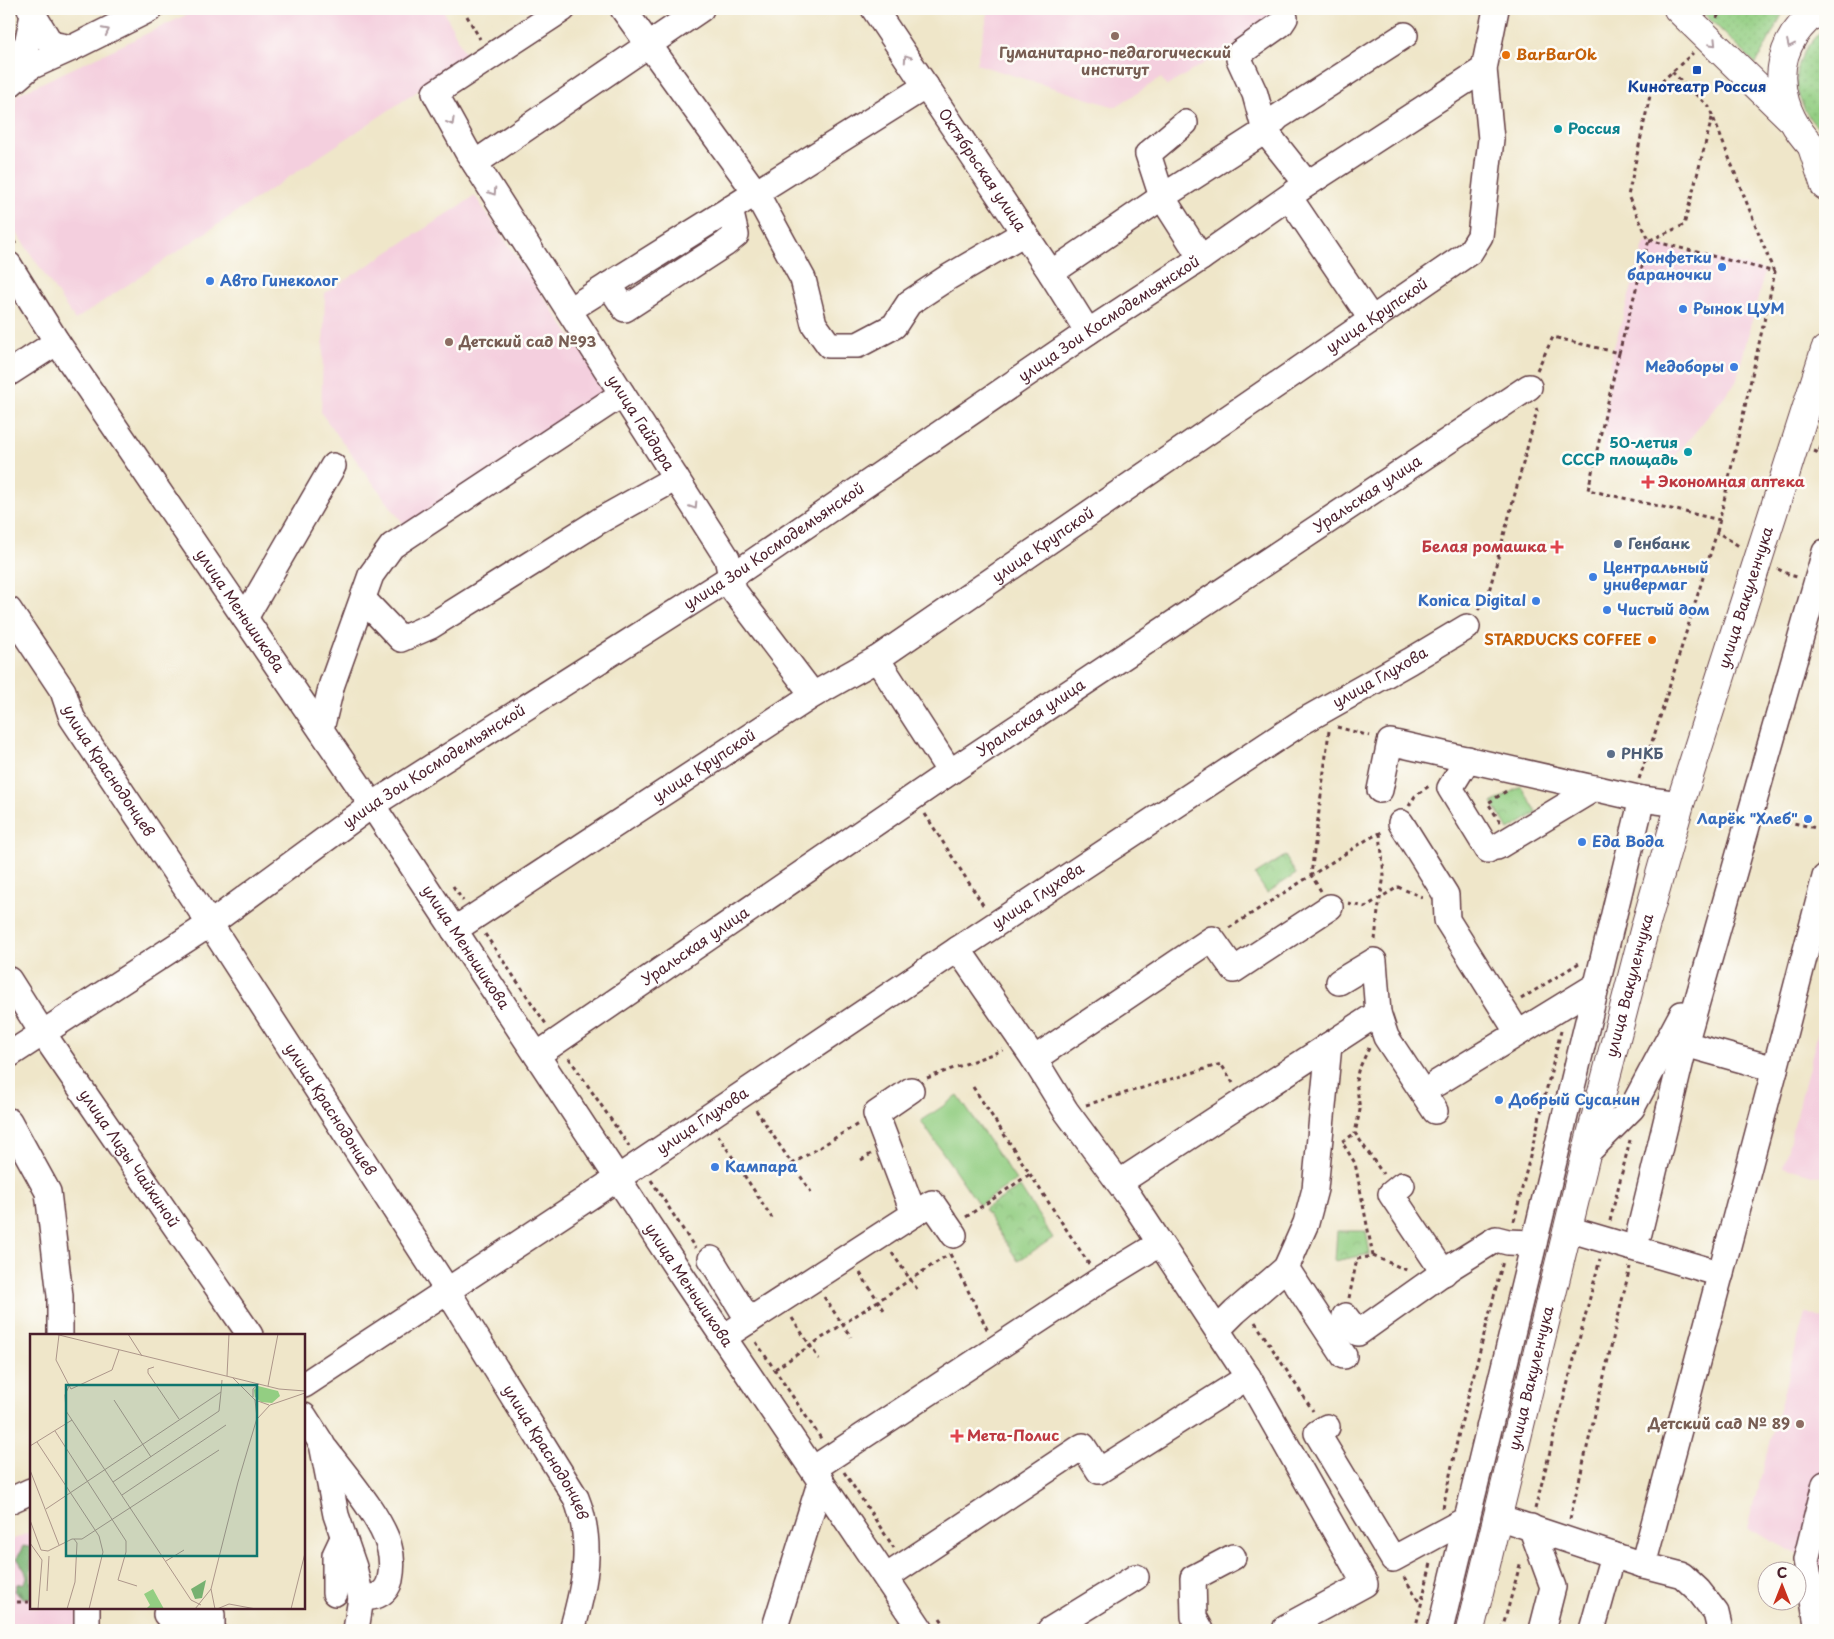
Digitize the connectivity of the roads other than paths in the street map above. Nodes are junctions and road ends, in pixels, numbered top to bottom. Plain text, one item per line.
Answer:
1 (150, 9) edge
2 (563, 9) edge
3 (622, 9) edge
4 (701, 9) edge
5 (874, 9) edge
6 (1678, 9) edge
7 (1822, 9) edge
8 (1491, 10) edge
9 (32, 12) edge
10 (1285, 18) dead end
11 (1405, 35) dead end
12 (648, 45) junction
13 (72, 48) junction
14 (9, 63) edge
15 (1484, 69) junction
16 (9, 85) edge
17 (926, 86) junction
18 (1792, 120) junction
19 (1185, 124) dead end
20 (1265, 130) junction
21 (1819, 152) edge
22 (471, 157) junction
23 (1825, 186) edge
24 (1298, 191) junction
25 (756, 193) junction
26 (1162, 197) junction
27 (1024, 232) junction
28 (1201, 258) junction
29 (9, 265) edge
30 (1051, 273) junction
31 (569, 310) junction
32 (1372, 320) junction
33 (1088, 332) junction
34 (57, 342) junction
35 (1825, 350) edge
36 (9, 373) edge
37 (1529, 387) road end
38 (622, 394) junction
39 (333, 466) dead end
40 (676, 478) junction
41 (1825, 552) edge
42 (731, 577) junction
43 (363, 599) junction
44 (9, 610) edge
45 (246, 618) junction
46 (1467, 627) road end
47 (877, 659) junction
48 (812, 695) junction
49 (321, 729) junction
50 (1468, 759) junction
51 (950, 772) junction
52 (1595, 788) junction
53 (1380, 790) dead end
54 (1642, 799) junction
55 (1680, 804) junction
56 (372, 805) junction
57 (1390, 828) road end
58 (1825, 877) edge
59 (1330, 907) road end
60 (210, 924) junction
61 (454, 930) junction
62 (958, 949) junction
63 (1708, 964) junction
64 (9, 980) edge
65 (1339, 982) dead end
66 (1597, 985) junction
67 (1380, 1018) junction
68 (42, 1032) junction
69 (1518, 1033) junction
70 (1685, 1044) junction
71 (1329, 1045) junction
72 (1028, 1051) junction
73 (9, 1055) edge
74 (537, 1055) junction
75 (1775, 1069) junction
76 (1437, 1083) dead end
77 (911, 1090) road end
78 (1435, 1111) dead end
79 (9, 1121) edge
80 (1586, 1154) junction
81 (618, 1178) junction
82 (1120, 1182) junction
83 (1398, 1188) road end
84 (914, 1214) junction
85 (1568, 1229) junction
86 (951, 1239) road end
87 (1637, 1240) junction
88 (1534, 1243) junction
89 (1159, 1244) junction
90 (704, 1255) road end
91 (1286, 1268) junction
92 (1444, 1273) junction
93 (1721, 1274) junction
94 (447, 1290) junction
95 (1345, 1316) road end
96 (739, 1328) junction
97 (1218, 1329) junction
98 (60, 1334) edge
99 (249, 1334) edge
100 (1344, 1356) dead end
101 (1248, 1377) junction
102 (305, 1384) edge
103 (305, 1418) edge
104 (1325, 1428) road end
105 (322, 1444) junction
106 (822, 1468) junction
107 (1825, 1484) edge
108 (30, 1491) edge
109 (9, 1501) edge
110 (1498, 1517) junction
111 (1467, 1519) junction
112 (1531, 1527) junction
113 (343, 1538) junction
114 (1613, 1555) junction
115 (1233, 1557) dead end
116 (1642, 1565) junction
117 (895, 1571) junction
118 (1136, 1577) dead end
119 (335, 1593) dead end
120 (361, 1598) junction
121 (87, 1609) edge
122 (165, 1617) edge
123 (929, 1622) edge
124 (1286, 1627) dead end
125 (87, 1630) edge
126 (212, 1630) edge
127 (356, 1630) edge
128 (572, 1630) edge
129 (774, 1630) edge
130 (1050, 1630) edge
131 (1201, 1630) edge
132 (1440, 1630) edge
133 (1470, 1630) edge
134 (1542, 1630) edge
135 (1592, 1630) edge
136 (1720, 1630) edge
137 (1818, 1630) edge

13 -> 1 street
2 -> 22 street, улица Гайдара
3 - 12 street
4 - 12 street
17 -> 5 street, Октябрьская улица
6 -> 18 main road
7 -> 18 main road
8 - 15 street
9 - 13 street
9 - 14 street
10 - 20 street
11 - 20 street
12 - 22 street
12 - 25 street
13 - 16 street
15 - 24 street, улица Зои Космодемьянской
15 - 32 street, улица Крупской
17 - 25 street
17 - 27 street, Октябрьская улица
18 - 21 main road
19 - 26 street
20 - 24 street
20 - 26 street
21 - 23 main road
22 -> 31 street, улица Гайдара
24 - 28 street, улица Зои Космодемьянской
24 - 32 street
25 - 27 street
25 - 31 street
26 - 28 street
26 - 30 street
27 - 30 street, Октябрьская улица
28 - 33 street, улица Зои Космодемьянской
29 - 34 street, улица Меньшикова
30 - 33 street, Октябрьская улица
31 - 38 street, улица Гайдара
32 - 47 street, улица Крупской
33 - 42 street, улица Зои Космодемьянской
34 - 36 street
34 - 45 street, улица Меньшикова
35 - 55 main road, улица Вакуленчука
37 - 51 street, Уральская улица
38 - 40 street, улица Гайдара
38 - 43 street
39 - 45 street
40 -> 42 street, улица Гайдара
40 - 43 street
41 - 63 street
42 - 48 street, улица Гайдара
42 - 56 street, улица Зои Космодемьянской
43 - 49 street
44 - 60 street, улица Краснодонцев
45 - 49 street, улица Меньшикова
46 - 62 street, улица Глухова
47 - 48 street, улица Крупской
47 - 51 street
48 - 61 street, улица Крупской
49 - 56 street, улица Меньшикова
50 - 52 street
50 - 52 street
50 - 53 street
51 - 74 street, Уральская улица
52 - 54 street
54 - 55 street
54 - 66 street
55 - 80 main road, улица Вакуленчука
56 - 60 street, улица Зои Космодемьянской
56 - 61 street, улица Меньшикова
57 - 69 street
58 - 75 street
59 - 72 street
60 - 68 street, улица Зои Космодемьянской
60 - 94 street, улица Краснодонцев
61 - 74 street, улица Меньшикова
62 - 72 street
62 - 81 street, улица Глухова
63 - 70 street
63 - 80 street
64 - 68 street, улица Лизы Чайкиной
65 - 67 street
66 - 69 street
66 - 88 street
67 - 71 street
67 - 78 street
68 - 73 street, улица Зои Космодемьянской
68 - 99 street, улица Лизы Чайкиной
69 - 76 street
70 - 75 street
70 - 87 street
71 - 82 street
71 - 91 street
72 - 82 street
74 - 81 street, улица Меньшикова
75 - 93 street
77 - 84 street
79 - 98 street
80 - 85 main road, улица Вакуленчука
81 - 94 street, улица Глухова
81 - 96 street, улица Меньшикова
82 - 89 street
83 - 92 street
84 - 86 street
84 - 96 street
85 - 87 street
85 - 110 main road, улица Вакуленчука
87 - 93 street
88 - 92 street
88 - 111 street
89 - 97 street
89 - 106 street
90 - 96 street
91 - 97 street
91 - 100 street
92 - 95 street
93 - 116 street
94 - 102 street, улица Глухова
94 - 128 street, улица Краснодонцев
96 - 106 street, улица Меньшикова
97 - 101 street
101 - 117 street
101 - 124 street
103 - 105 street
104 - 111 street
105 - 113 street
105 - 120 street
106 - 117 street, улица Меньшикова
106 - 129 street
107 - 137 street
108 - 109 street
110 - 112 street
110 - 133 main road, улица Вакуленчука
111 - 132 street
112 - 114 street
112 - 134 street
113 - 119 street
113 - 120 street
114 - 116 street
114 - 135 street
115 - 131 street
116 - 136 street
117 - 123 street, улица Меньшикова
118 - 130 street
120 - 127 street
121 - 125 street
122 - 126 street

